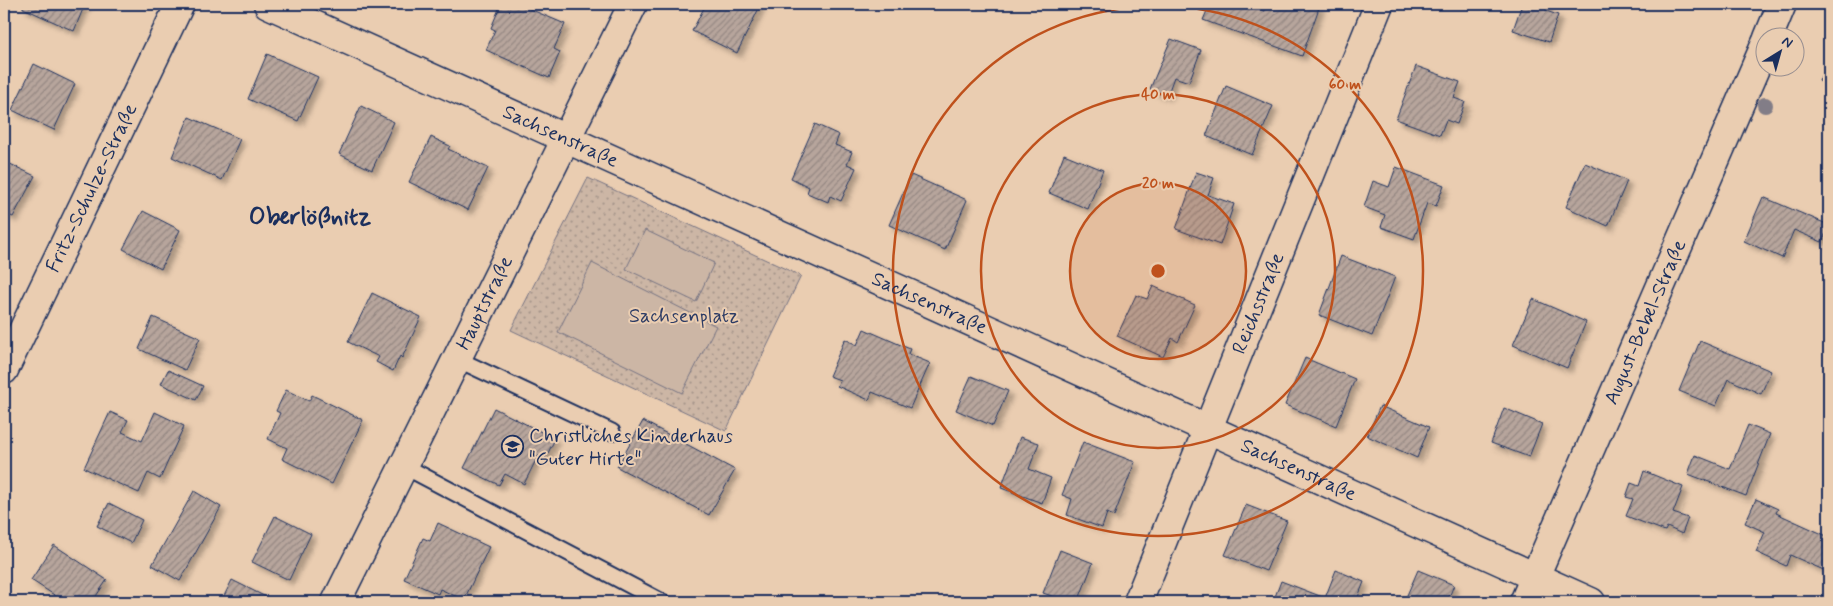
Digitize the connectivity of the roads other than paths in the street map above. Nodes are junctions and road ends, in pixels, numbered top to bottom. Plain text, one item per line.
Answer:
1 (180, 4) edge
2 (268, 4) edge
3 (634, 4) edge
4 (1379, 4) edge
5 (1782, 4) edge
6 (1772, 28) edge
7 (1756, 66) edge
8 (566, 139) junction
9 (457, 359) junction
10 (4, 370) edge
11 (1208, 428) junction
12 (612, 432) dead end
13 (404, 466) junction
14 (1535, 576) junction
15 (336, 602) edge
16 (662, 602) edge
17 (1138, 602) edge
18 (1524, 602) edge
19 (1591, 602) edge

1 - 10 street, Fritz-Schulze-Straße
2 - 8 street, Sachsenstraße
3 - 8 street, Hauptstraße
4 - 11 street, Reichsstraße
5 - 6 street
7 - 14 street, August-Bebel-Straße
8 - 9 street, Hauptstraße
8 - 11 street, Sachsenstraße
9 - 12 lane
9 - 13 street, Hauptstraße
11 - 14 street, Sachsenstraße
11 - 17 street, Reichsstraße
13 - 15 street, Hauptstraße
13 - 16 lane
14 - 18 street, August-Bebel-Straße
14 - 19 street, Sachsenstraße

